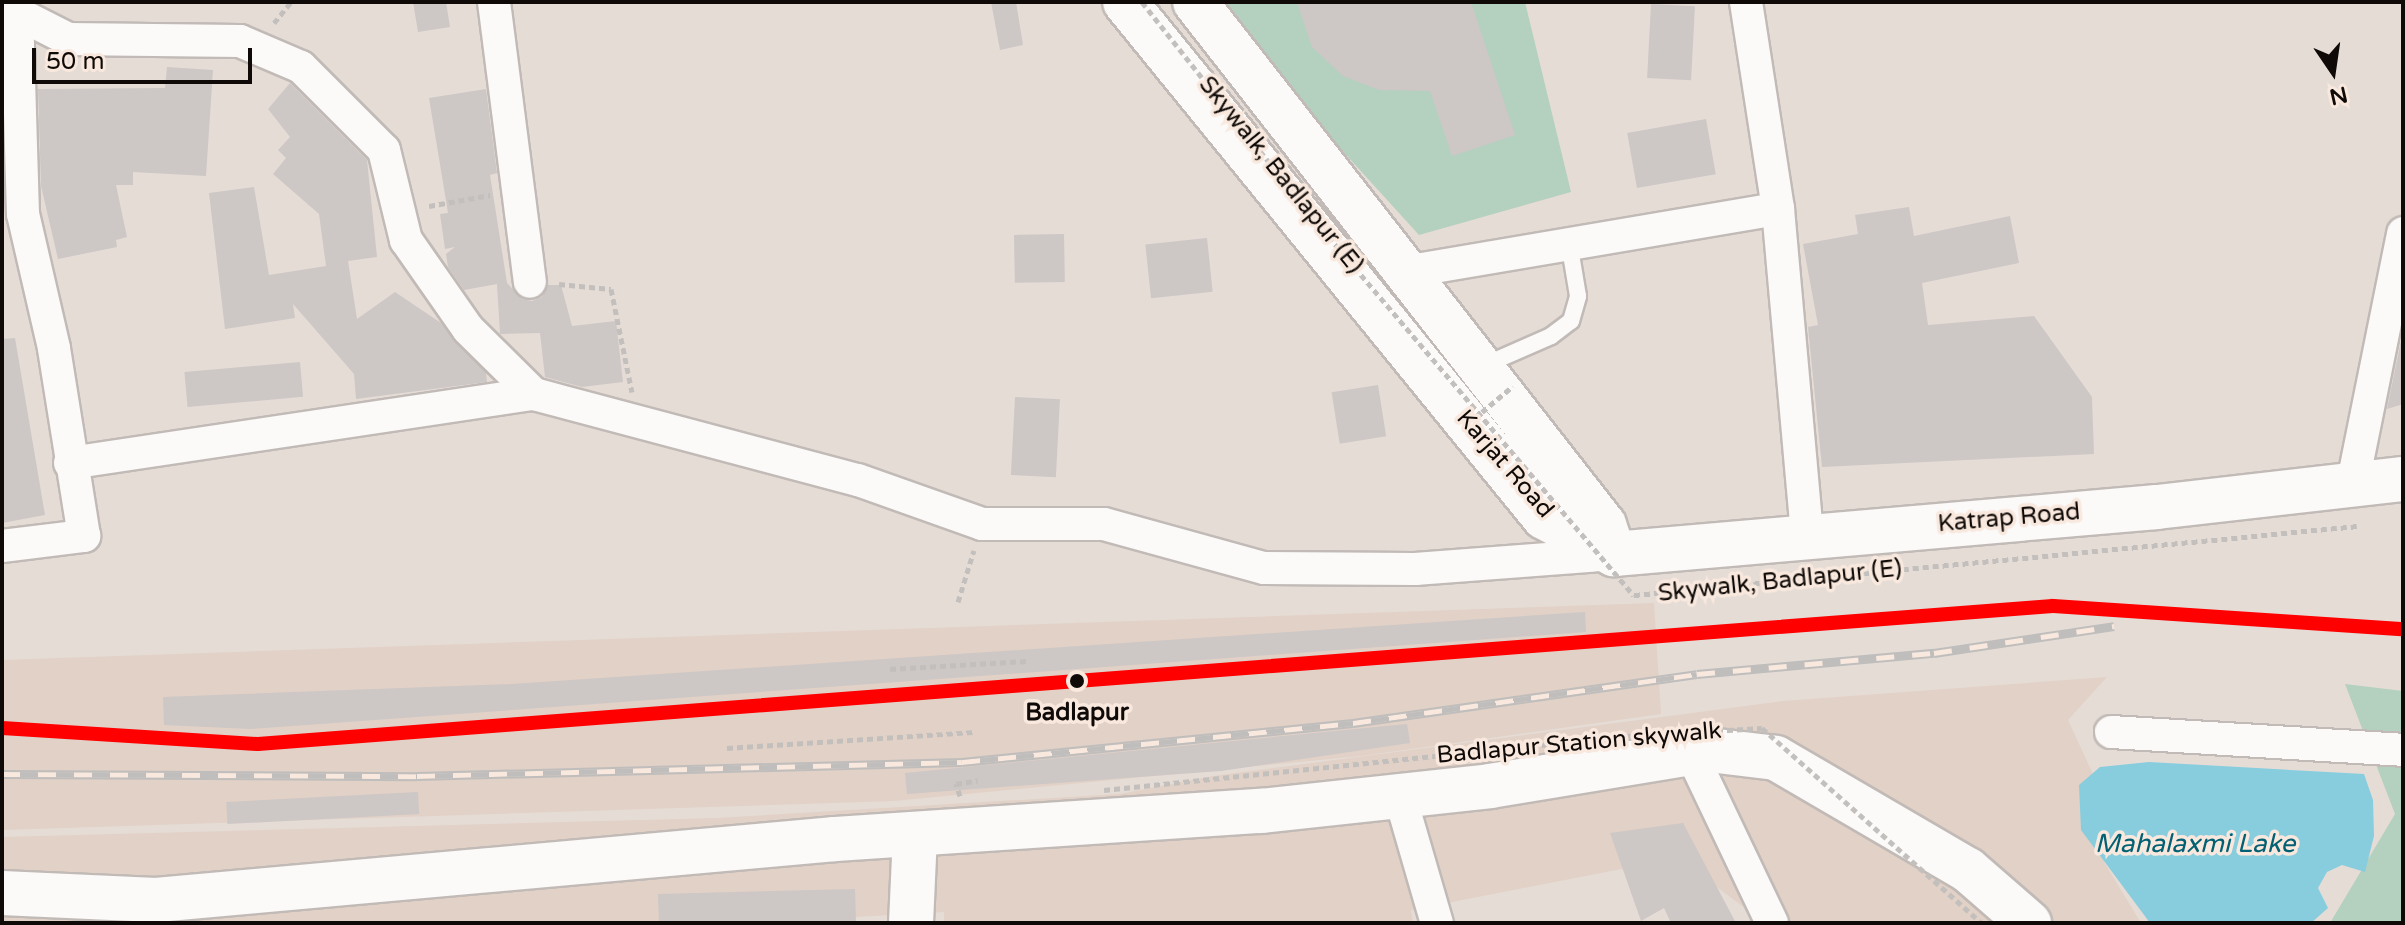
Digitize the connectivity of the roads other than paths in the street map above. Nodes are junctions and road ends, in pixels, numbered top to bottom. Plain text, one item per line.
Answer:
1 (494, 2) edge
2 (1125, 2) edge
3 (1195, 2) edge
4 (1746, 2) edge
5 (14, 7) edge
6 (1778, 209) junction
7 (2403, 233) edge
8 (1569, 242) junction
9 (1404, 272) junction
10 (530, 282) road end
11 (1496, 377) junction
12 (534, 394) junction
13 (70, 463) junction
14 (2403, 479) edge
15 (2355, 506) junction
16 (1807, 535) junction
17 (2, 546) edge
18 (1614, 554) junction
19 (2111, 732) dead end
20 (2403, 750) edge
21 (1691, 753) junction
22 (1400, 796) junction
23 (915, 836) junction
24 (2, 893) edge
25 (203, 909) edge
26 (911, 923) edge
27 (1437, 923) edge
28 (1772, 923) edge
29 (2029, 923) edge

1 - 10 street
2 - 18 main road, Karjat Road
3 - 9 main road, Karjat Road
4 - 6 street
5 - 12 street
5 - 13 street
6 - 8 street
6 - 16 street
7 - 15 street
8 - 9 street
8 - 11 lane
9 - 11 main road, Karjat Road
11 - 18 main road, Karjat Road
12 - 13 street
12 - 18 street
13 - 17 street
14 - 15 main road, Katrap Road
15 - 16 main road, Katrap Road
16 - 18 main road, Katrap Road
19 - 20 street
21 - 22 main road
21 - 28 street
21 - 29 main road
22 - 23 main road
22 - 27 street
23 - 25 main road
23 - 26 main road
24 - 25 main road

